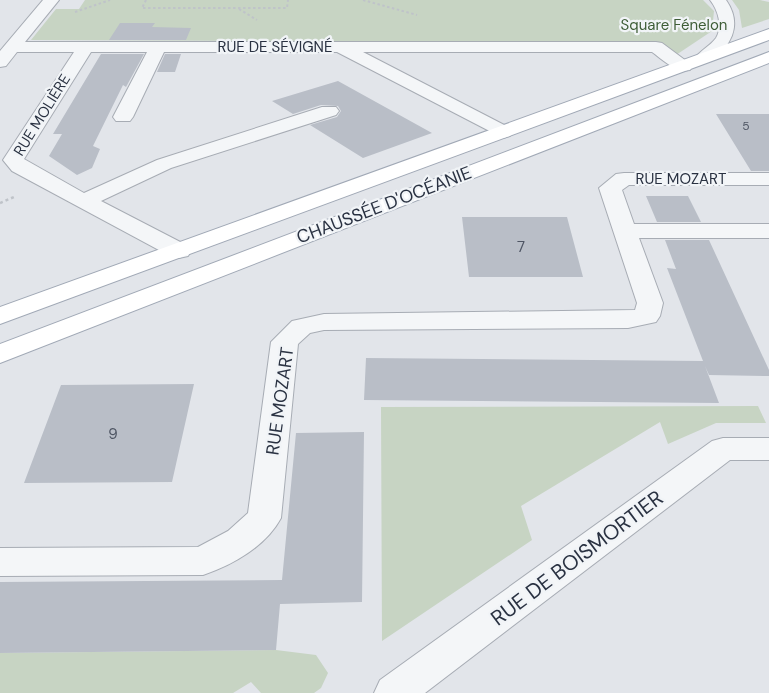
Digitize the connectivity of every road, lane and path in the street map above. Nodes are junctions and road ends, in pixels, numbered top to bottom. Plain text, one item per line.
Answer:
1 (51, 0) edge
2 (110, 0) edge
3 (146, 0) edge
4 (288, 0) edge
5 (363, 0) edge
6 (718, 0) edge
7 (238, 8) junction
8 (72, 12) dead end
9 (416, 15) dead end
10 (258, 21) dead end
11 (769, 34) edge
12 (14, 47) junction
13 (86, 47) junction
14 (158, 47) junction
15 (340, 47) junction
16 (769, 57) edge
17 (0, 62) edge
18 (694, 62) junction
19 (329, 111) dead end
20 (123, 117) dead end
21 (503, 132) junction
22 (769, 179) edge
23 (84, 201) junction
24 (625, 231) junction
25 (769, 231) edge
26 (179, 251) junction
27 (0, 316) edge
28 (0, 354) edge
29 (769, 450) edge
30 (0, 562) edge
31 (394, 693) edge

1 - 12 street
2 - 8 path
3 - 7 path
4 - 7 path
5 - 9 path
6 - 18 street
7 - 10 path
11 - 18 main road, CHAUSSÉE D'OCÉANIE
12 - 13 street, RUE MOLIÈRE
12 - 17 street
13 - 14 street, RUE DE SÉVIGNÉ
13 - 23 street, RUE MOLIÈRE
14 - 15 street, RUE DE SÉVIGNÉ
14 - 20 street
15 - 18 street
15 - 21 street, RUE DE SÉVIGNÉ
16 - 28 main road, CHAUSSÉE D'OCÉANIE
18 - 21 main road, CHAUSSÉE D'OCÉANIE
19 - 23 street
21 - 26 main road, CHAUSSÉE D'OCÉANIE
22 - 24 street, RUE MOZART
23 - 26 street, RUE MOLIÈRE
24 - 25 street
24 - 30 street, RUE MOZART
26 - 27 main road, CHAUSSÉE D'OCÉANIE
29 - 31 street, RUE DE BOISMORTIER

